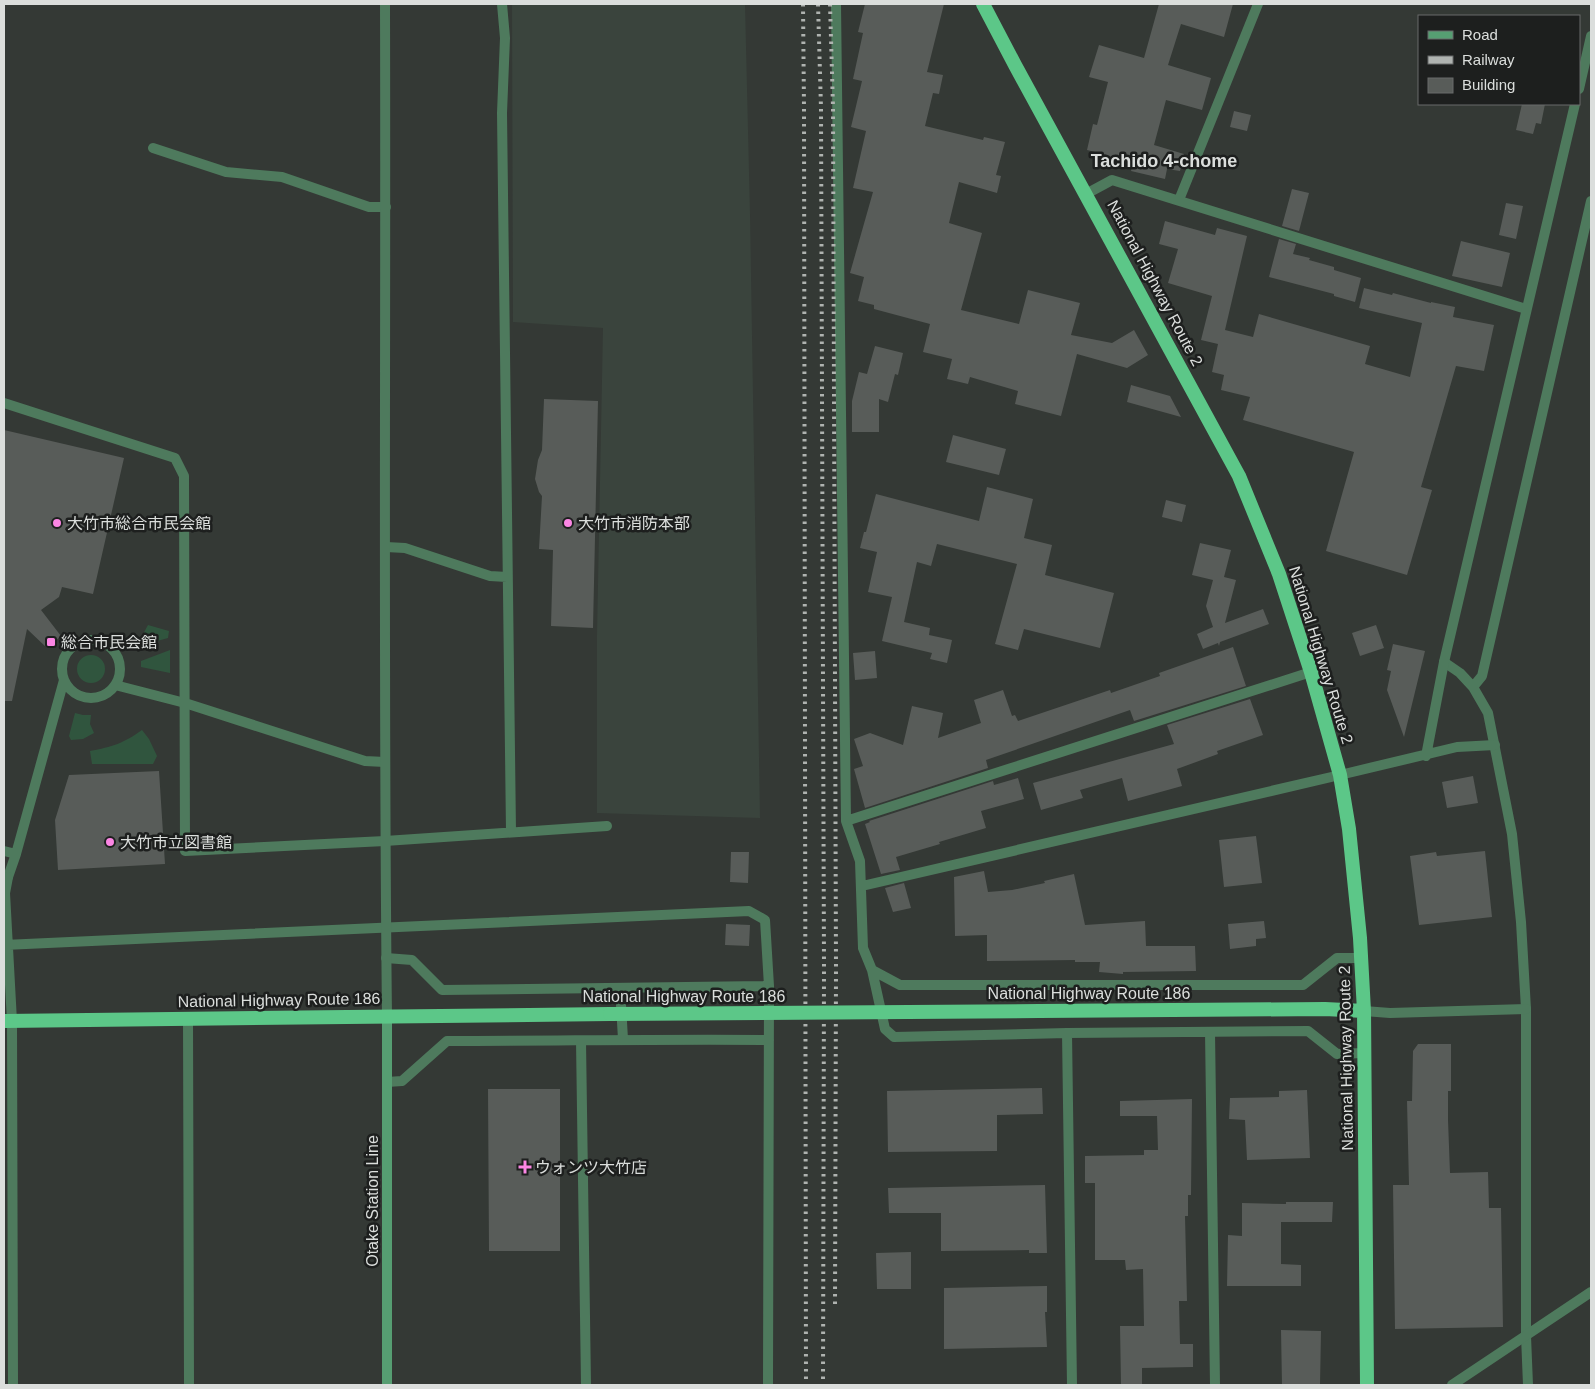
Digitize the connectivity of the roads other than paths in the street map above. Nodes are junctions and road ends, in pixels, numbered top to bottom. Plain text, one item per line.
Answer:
1 (385, 4) edge
2 (502, 4) edge
3 (836, 4) edge
4 (983, 4) edge
5 (1258, 4) edge
6 (1591, 36) edge
7 (1580, 84) edge
8 (1575, 105) edge
9 (153, 148) dead end
10 (1086, 194) junction
11 (1179, 200) junction
12 (1591, 201) edge
13 (386, 207) junction
14 (1526, 309) junction
15 (4, 403) edge
16 (386, 547) junction
17 (507, 576) junction
18 (1444, 662) junction
19 (1311, 672) junction
20 (64, 680) junction
21 (115, 685) junction
22 (1473, 687) junction
23 (185, 703) junction
24 (1494, 745) junction
25 (1426, 756) junction
26 (385, 762) junction
27 (1340, 775) junction
28 (846, 821) junction
29 (607, 826) dead end
30 (512, 832) junction
31 (385, 841) junction
32 (4, 851) edge
33 (16, 854) junction
34 (862, 886) junction
35 (386, 928) junction
36 (6, 945) edge
37 (386, 958) junction
38 (1362, 958) junction
39 (872, 970) junction
40 (769, 986) junction
41 (620, 988) junction
42 (1526, 1009) junction
43 (1364, 1011) junction
44 (387, 1016) junction
45 (188, 1018) junction
46 (8, 1022) edge
47 (1210, 1032) junction
48 (1066, 1033) junction
49 (623, 1039) junction
50 (768, 1040) junction
51 (581, 1041) junction
52 (1363, 1053) junction
53 (387, 1082) junction
54 (1591, 1292) edge
55 (1526, 1336) junction
56 (13, 1385) edge
57 (189, 1385) edge
58 (387, 1385) edge
59 (586, 1385) edge
60 (768, 1385) edge
61 (1072, 1385) edge
62 (1215, 1385) edge
63 (1368, 1385) edge
64 (1452, 1385) edge
65 (1528, 1385) edge

1 - 13 street
2 - 17 street
3 - 28 street
4 - 10 highway, National Highway Route 2
5 - 11 street
6 - 7 street
8 - 14 street
9 - 13 street
10 - 11 street
10 - 19 highway, National Highway Route 2
11 - 14 street
12 - 22 street
13 - 16 street
14 - 18 street
15 - 23 street
16 - 17 street
16 - 26 street
17 - 30 street
18 - 22 street
18 - 25 street
19 - 27 highway, National Highway Route 2
19 - 28 street
20 - 21 street
20 - 21 street
20 - 33 street
21 - 23 street
22 - 24 street
23 - 26 street
23 - 31 street
24 - 25 street
24 - 42 street
25 - 27 street
26 - 31 street
27 - 34 street
27 - 38 highway, National Highway Route 2
28 - 34 street
29 - 30 street
30 - 31 street
31 - 35 street
32 - 33 street
33 - 36 street
34 - 39 street
35 - 36 street
35 - 37 street
35 - 40 street
36 - 46 street
37 - 41 street
37 - 44 street
38 - 39 street
38 - 43 highway, National Highway Route 2
39 - 48 street
40 - 41 street
40 - 50 street
41 - 49 street
42 - 43 street
42 - 55 street
43 - 44 highway, National Highway Route 186, bridge
43 - 52 highway, National Highway Route 2
44 - 45 highway, National Highway Route 186
44 - 53 main road, Otake Station Line
45 - 46 highway, National Highway Route 186
45 - 57 street
46 - 56 street
47 - 48 street
47 - 52 street
47 - 62 street
48 - 61 street
49 - 50 street
49 - 51 street
50 - 60 street
51 - 53 street
51 - 59 street
52 - 63 highway, National Highway Route 2
53 - 58 main road, Otake Station Line
54 - 55 street
55 - 64 street
55 - 65 street

